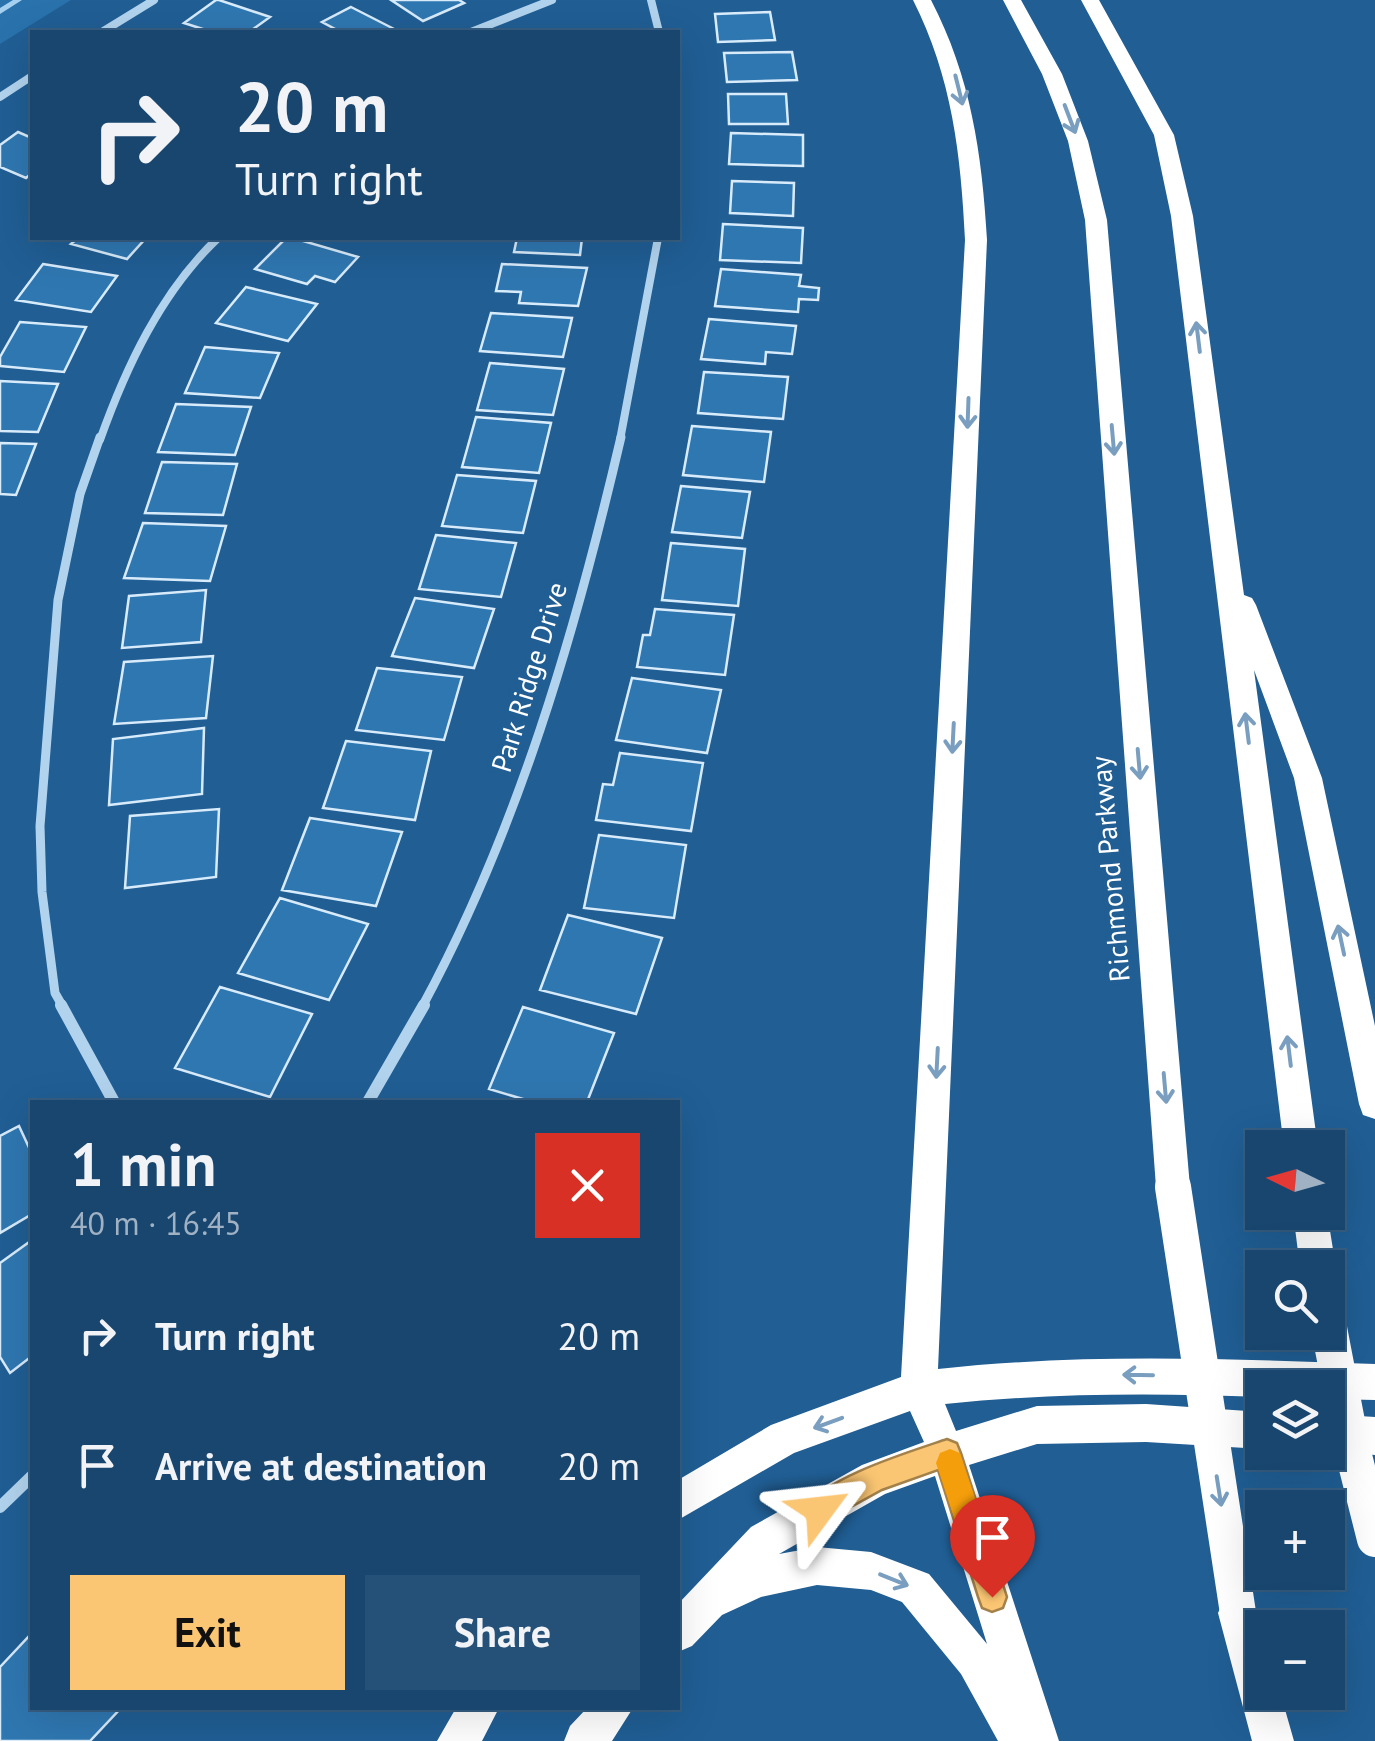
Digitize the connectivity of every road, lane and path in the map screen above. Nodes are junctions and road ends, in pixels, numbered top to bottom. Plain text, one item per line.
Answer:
1 (154, 0) edge
2 (552, 0) edge
3 (651, 0) edge
4 (922, 0) edge
5 (1012, 0) edge
6 (1090, 0) edge
7 (105, 30) edge
8 (476, 30) edge
9 (658, 30) edge
10 (30, 77) edge
11 (0, 97) edge
12 (216, 240) edge
13 (658, 240) edge
14 (1226, 560) junction
15 (113, 1100) edge
16 (369, 1100) edge
17 (1375, 1104) edge
18 (1299, 1130) edge
19 (1333, 1350) edge
20 (1375, 1382) edge
21 (920, 1389) junction
22 (1245, 1429) edge
23 (1345, 1434) edge
24 (1375, 1436) edge
25 (947, 1453) junction
26 (30, 1478) edge
27 (680, 1500) edge
28 (0, 1508) edge
29 (1375, 1539) edge
30 (689, 1618) edge
31 (479, 1710) edge
32 (612, 1710) edge
33 (458, 1741) edge
34 (585, 1741) edge
35 (1020, 1741) edge
36 (1038, 1741) edge
37 (1273, 1741) edge

1 - 7 street
2 - 8 street
3 - 9 street
4 -> 21 highway
5 -> 37 highway, Richmond Parkway, bridge
14 -> 6 highway
10 - 11 street
12 - 15 street
13 - 16 street, Park Ridge Drive
17 -> 14 highway
18 -> 14 highway
19 - 29 highway, bridge
20 -> 21 highway
21 - 25 highway
21 -> 27 highway
22 - 25 highway
23 - 24 highway
25 - 30 highway
25 - 36 highway
26 - 28 street
30 -> 35 highway
31 - 33 highway
32 - 34 highway

